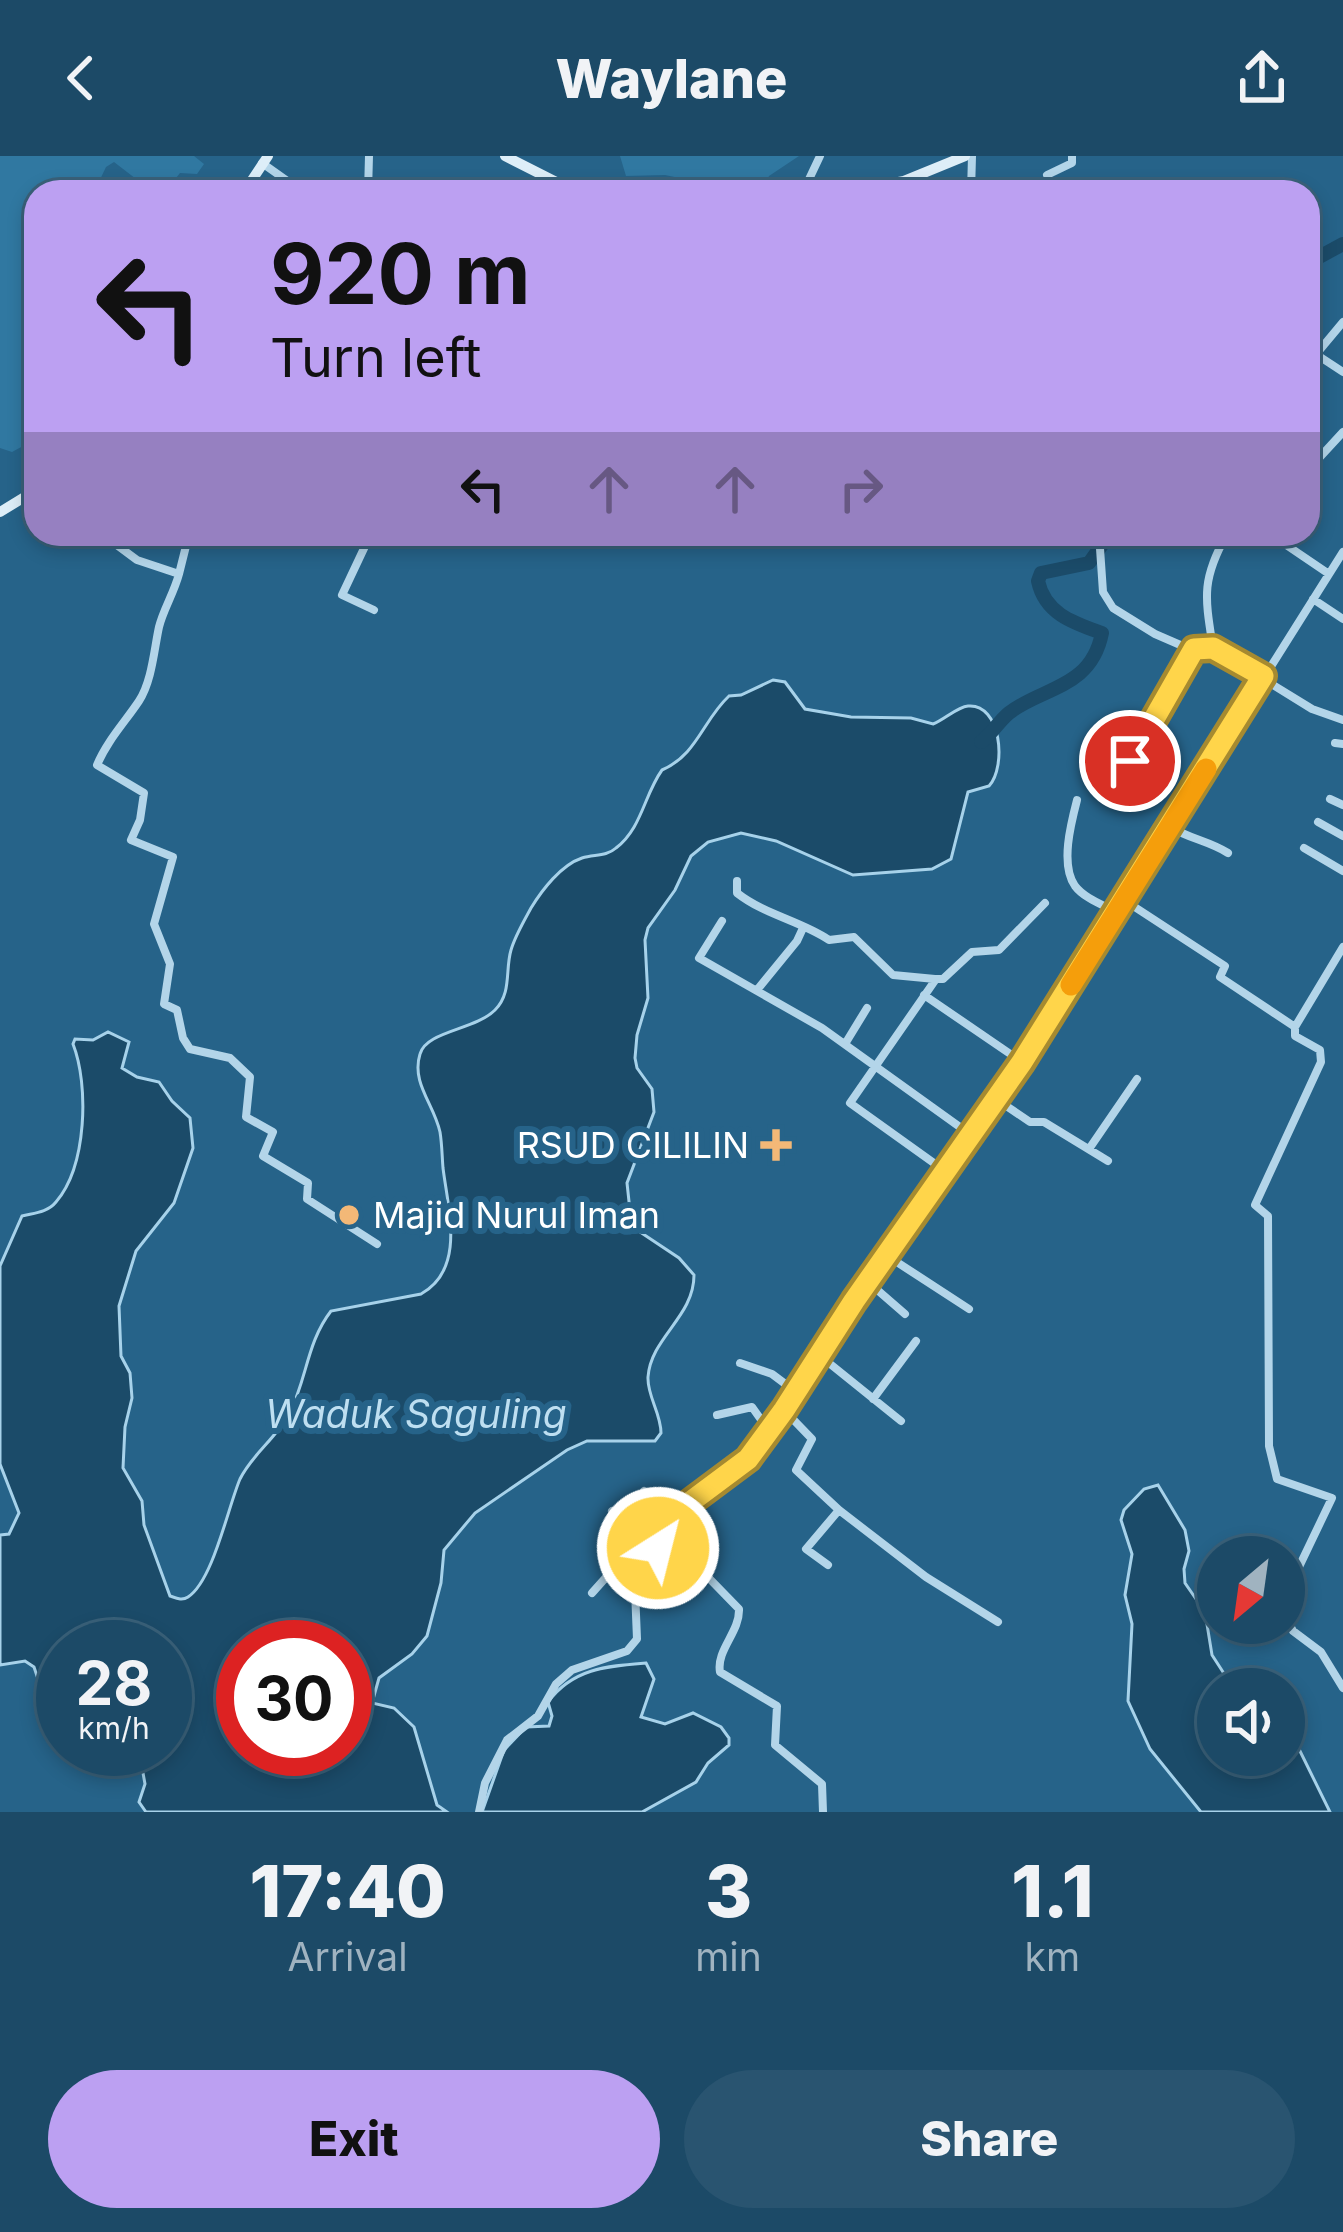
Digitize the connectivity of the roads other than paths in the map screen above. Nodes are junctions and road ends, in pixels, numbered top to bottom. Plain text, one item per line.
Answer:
1 (506, 156) edge
2 (968, 156) edge
3 (1072, 156) edge
4 (265, 160) edge
5 (1047, 175) dead end
6 (287, 180) edge
7 (553, 180) edge
8 (918, 180) edge
9 (1343, 322) edge
10 (1320, 344) edge
11 (1343, 432) edge
12 (1320, 457) edge
13 (118, 546) edge
14 (186, 546) edge
15 (365, 546) edge
16 (1098, 546) edge
17 (1220, 546) edge
18 (1288, 546) edge
19 (1343, 552) edge
20 (179, 574) junction
21 (1329, 574) junction
22 (1312, 599) junction
23 (374, 610) dead end
24 (1343, 620) edge
25 (1213, 648) junction
26 (1194, 649) junction
27 (1263, 676) junction
28 (1343, 720) edge
29 (1130, 761) dead end
30 (1330, 799) dead end
31 (1077, 800) dead end
32 (1343, 806) edge
33 (1318, 822) dead end
34 (1170, 827) junction
35 (1343, 836) edge
36 (1304, 848) dead end
37 (1228, 853) dead end
38 (1343, 871) edge
39 (737, 880) dead end
40 (1124, 900) junction
41 (1046, 903) dead end
42 (1116, 912) junction
43 (722, 921) dead end
44 (802, 928) junction
45 (1343, 947) edge
46 (936, 979) junction
47 (757, 990) junction
48 (923, 994) junction
49 (867, 1008) dead end
50 (1295, 1028) junction
51 (844, 1044) junction
52 (1022, 1062) junction
53 (877, 1068) junction
54 (1136, 1079) dead end
55 (996, 1099) junction
56 (970, 1135) junction
57 (1089, 1149) junction
58 (1108, 1161) dead end
59 (945, 1171) junction
60 (377, 1244) dead end
61 (886, 1255) junction
62 (867, 1281) junction
63 (969, 1309) dead end
64 (905, 1314) dead end
65 (916, 1341) dead end
66 (819, 1355) junction
67 (740, 1363) dead end
68 (796, 1392) junction
69 (873, 1399) junction
70 (784, 1410) junction
71 (717, 1415) dead end
72 (901, 1421) dead end
73 (769, 1431) junction
74 (644, 1491) dead end
75 (839, 1510) junction
76 (612, 1511) dead end
77 (675, 1519) junction
78 (665, 1533) junction
79 (644, 1536) junction
80 (658, 1548) junction
81 (829, 1565) dead end
82 (592, 1593) dead end
83 (998, 1622) dead end
84 (1343, 1688) edge
85 (826, 1810) edge
86 (479, 1812) edge

1 - 7 main road
2 - 8 main road
3 - 5 street
4 - 6 street
9 - 10 street
11 - 12 street
13 - 20 street
14 - 20 street
15 - 23 street
16 - 26 street
17 - 25 street
18 - 21 street
19 - 21 street
20 - 60 street
21 - 22 street
22 - 24 street
22 - 27 street
25 - 26 street
25 - 27 street
26 - 29 street
27 - 28 street
27 - 34 street
30 - 32 street
31 - 42 street
33 - 35 street
34 - 37 street
34 - 40 street
36 - 38 street
39 - 44 street
40 - 42 street
40 - 50 street
41 - 46 street
42 - 52 street
43 - 47 street
44 - 46 street
44 - 47 street
45 - 50 street
46 - 48 street
47 - 51 street
48 - 52 street
48 - 53 street
49 - 51 street
50 - 84 street
51 - 53 street
52 - 55 street
53 - 56 street
53 - 59 street
54 - 57 street
55 - 56 street
55 - 57 street
56 - 59 street
57 - 58 street
59 - 61 street
61 - 62 street
61 - 63 street
62 - 64 street
62 - 66 street
65 - 69 street
66 - 68 street
66 - 69 street
67 - 68 street
68 - 70 street
69 - 72 street
70 - 73 street
70 - 75 street
71 - 73 street
73 - 77 street
74 - 77 street
75 - 81 street
75 - 83 street
76 - 79 street
77 - 78 street
78 - 80 street
78 - 85 street
79 - 80 street
79 - 82 street
80 - 86 street

